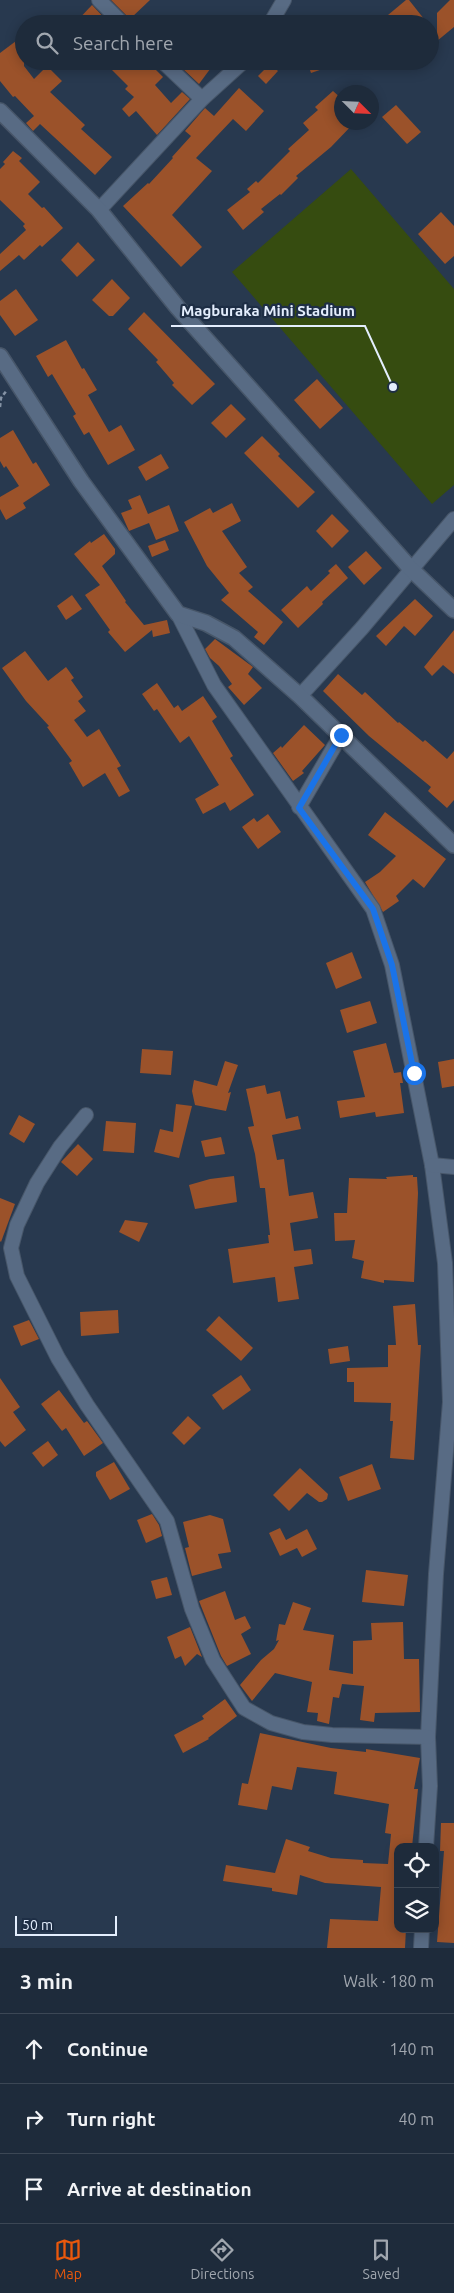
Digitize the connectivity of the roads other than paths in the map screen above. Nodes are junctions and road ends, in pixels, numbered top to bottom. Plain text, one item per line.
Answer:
1 (99, 0) edge
2 (284, 0) edge
3 (114, 15) edge
4 (275, 15) edge
5 (171, 70) edge
6 (234, 70) edge
7 (202, 99) junction
8 (0, 111) edge
9 (99, 210) junction
10 (0, 356) edge
11 (454, 519) edge
12 (411, 569) junction
13 (454, 610) edge
14 (178, 614) junction
15 (300, 696) junction
16 (341, 735) junction
17 (299, 808) junction
18 (454, 845) edge
19 (86, 1116) dead end
20 (432, 1165) junction
21 (454, 1167) edge
22 (428, 1737) junction
23 (426, 1843) edge
24 (422, 1933) edge
25 (421, 1948) edge

1 - 3 street
2 - 4 street
5 - 7 street
6 - 7 street
7 - 9 street
8 - 9 street
9 - 12 street
10 - 14 street
11 - 12 street
12 - 13 street
12 - 15 street
14 - 15 street
14 - 17 street
15 - 16 street
16 - 17 street
16 - 18 street
17 - 20 street
19 - 22 street
20 - 21 street
20 - 22 street
22 - 23 street
24 - 25 street

